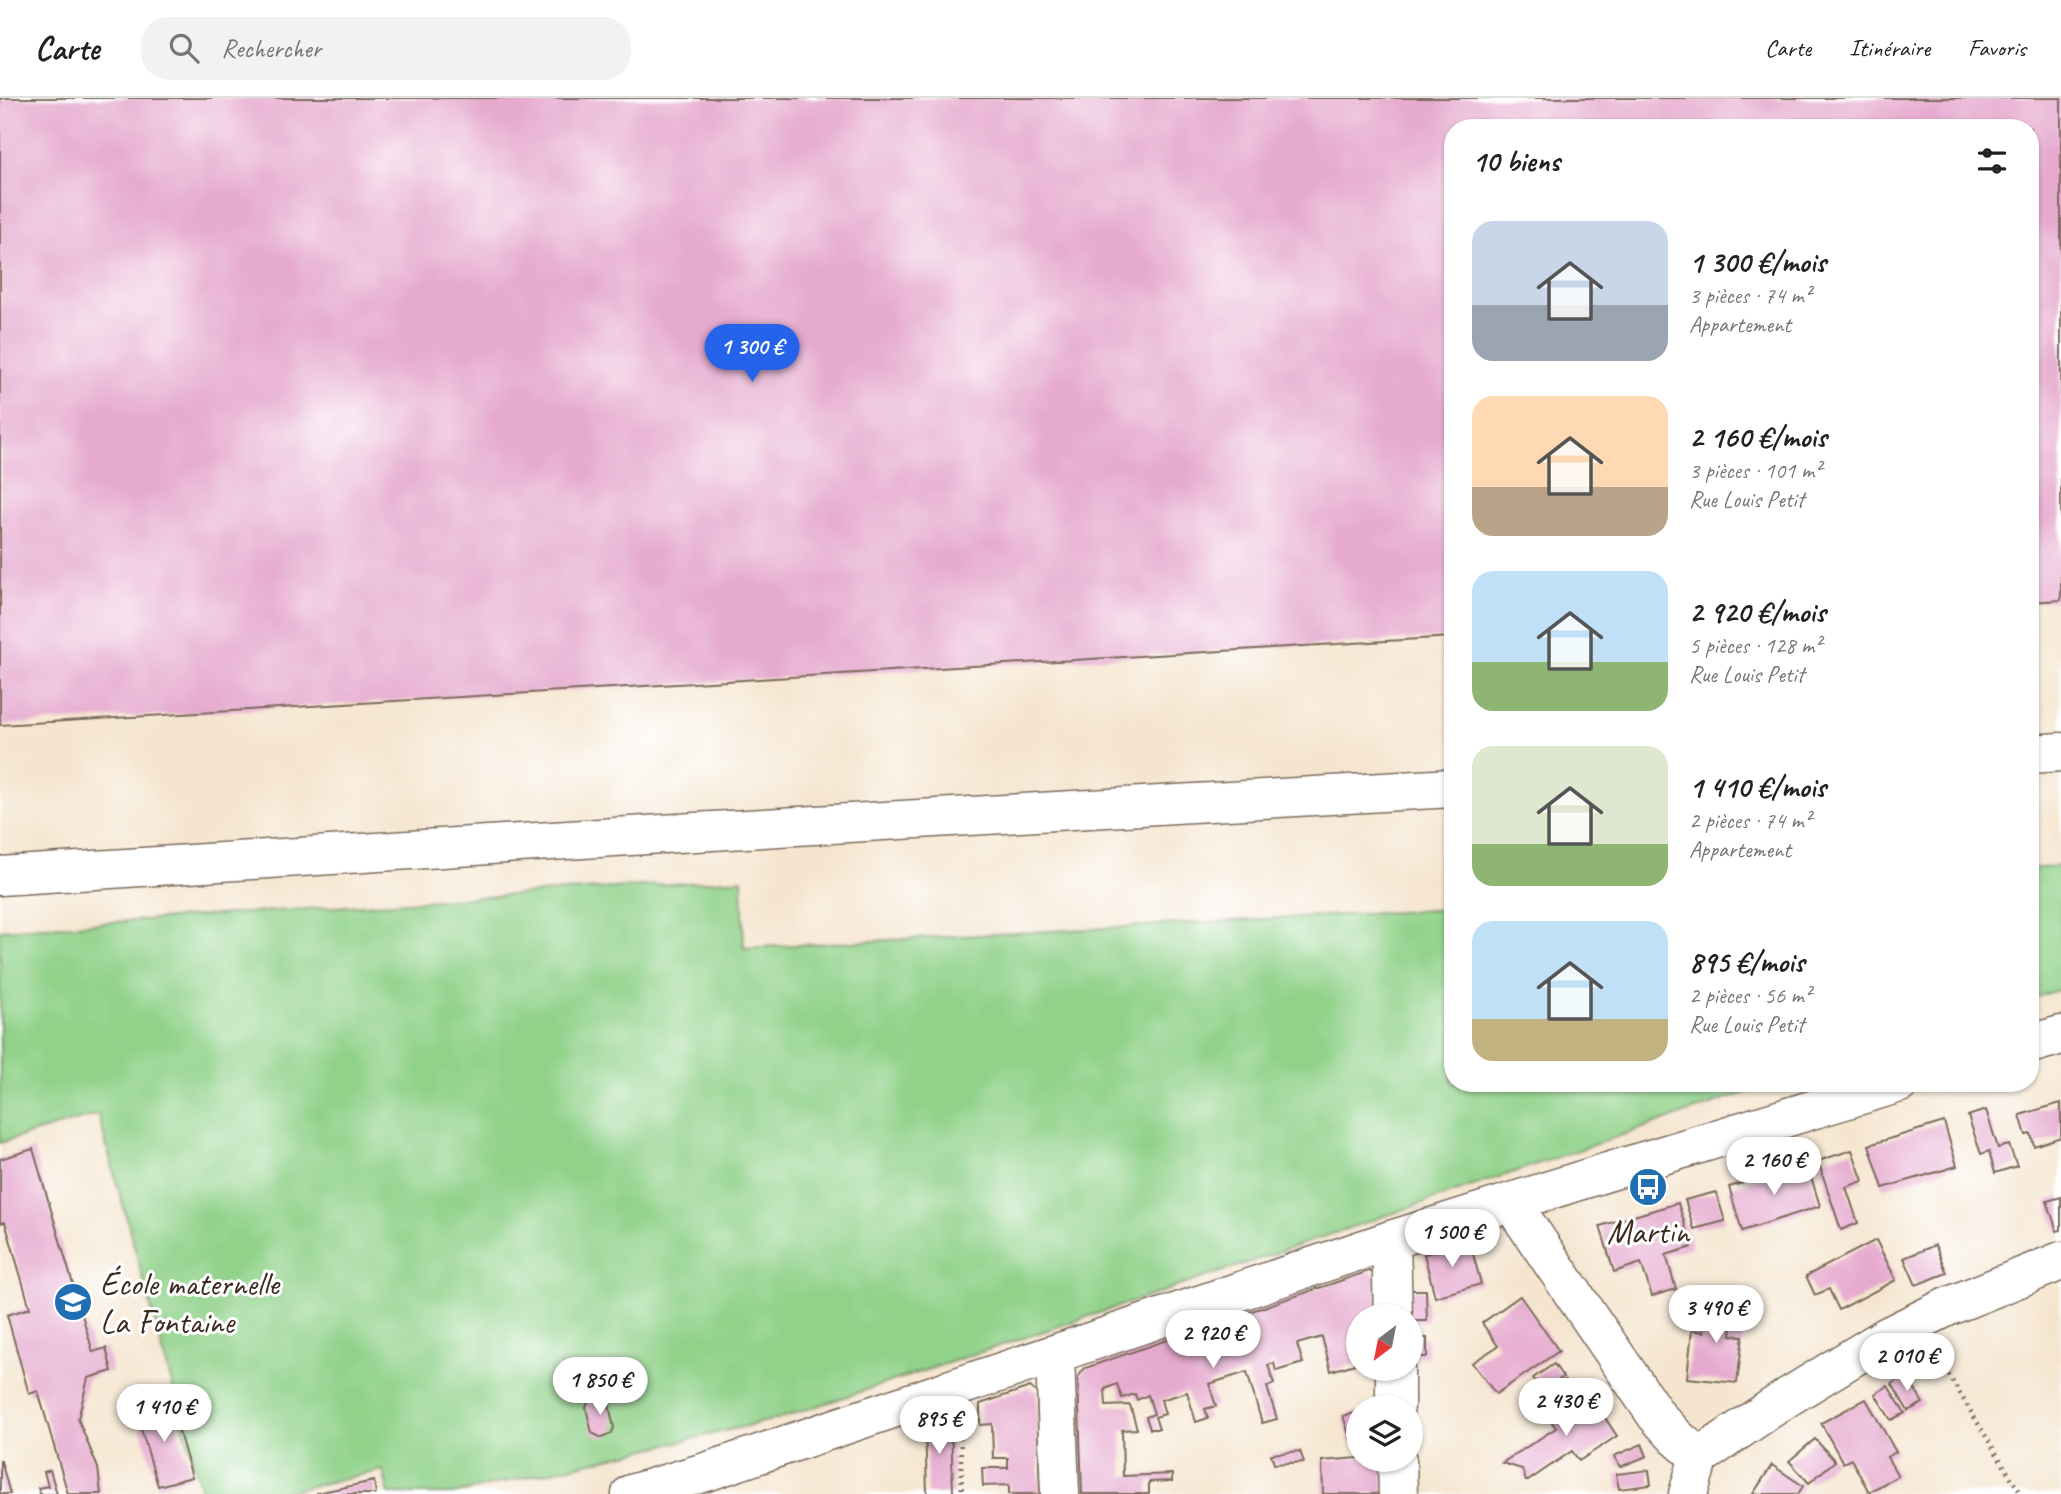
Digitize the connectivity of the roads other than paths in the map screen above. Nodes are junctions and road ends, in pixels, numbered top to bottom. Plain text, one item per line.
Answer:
1 (2061, 752) edge
2 (2039, 753) edge
3 (1444, 788) edge
4 (0, 876) edge
5 (2061, 1035) edge
6 (2039, 1041) edge
7 (1871, 1092) edge
8 (1511, 1202) junction
9 (1391, 1240) junction
10 (2061, 1261) edge
11 (1393, 1304) edge
12 (1055, 1355) junction
13 (1699, 1457) junction
14 (1397, 1472) edge
15 (651, 1491) edge
16 (1059, 1494) edge
17 (1398, 1494) edge
18 (1688, 1494) edge

1 - 2 street
3 - 4 street
5 - 6 street
7 - 8 street
8 - 9 street
8 - 13 street
9 - 11 street
9 - 12 street
10 - 13 street
12 - 15 street
12 - 16 street
13 - 18 street
14 - 17 street

